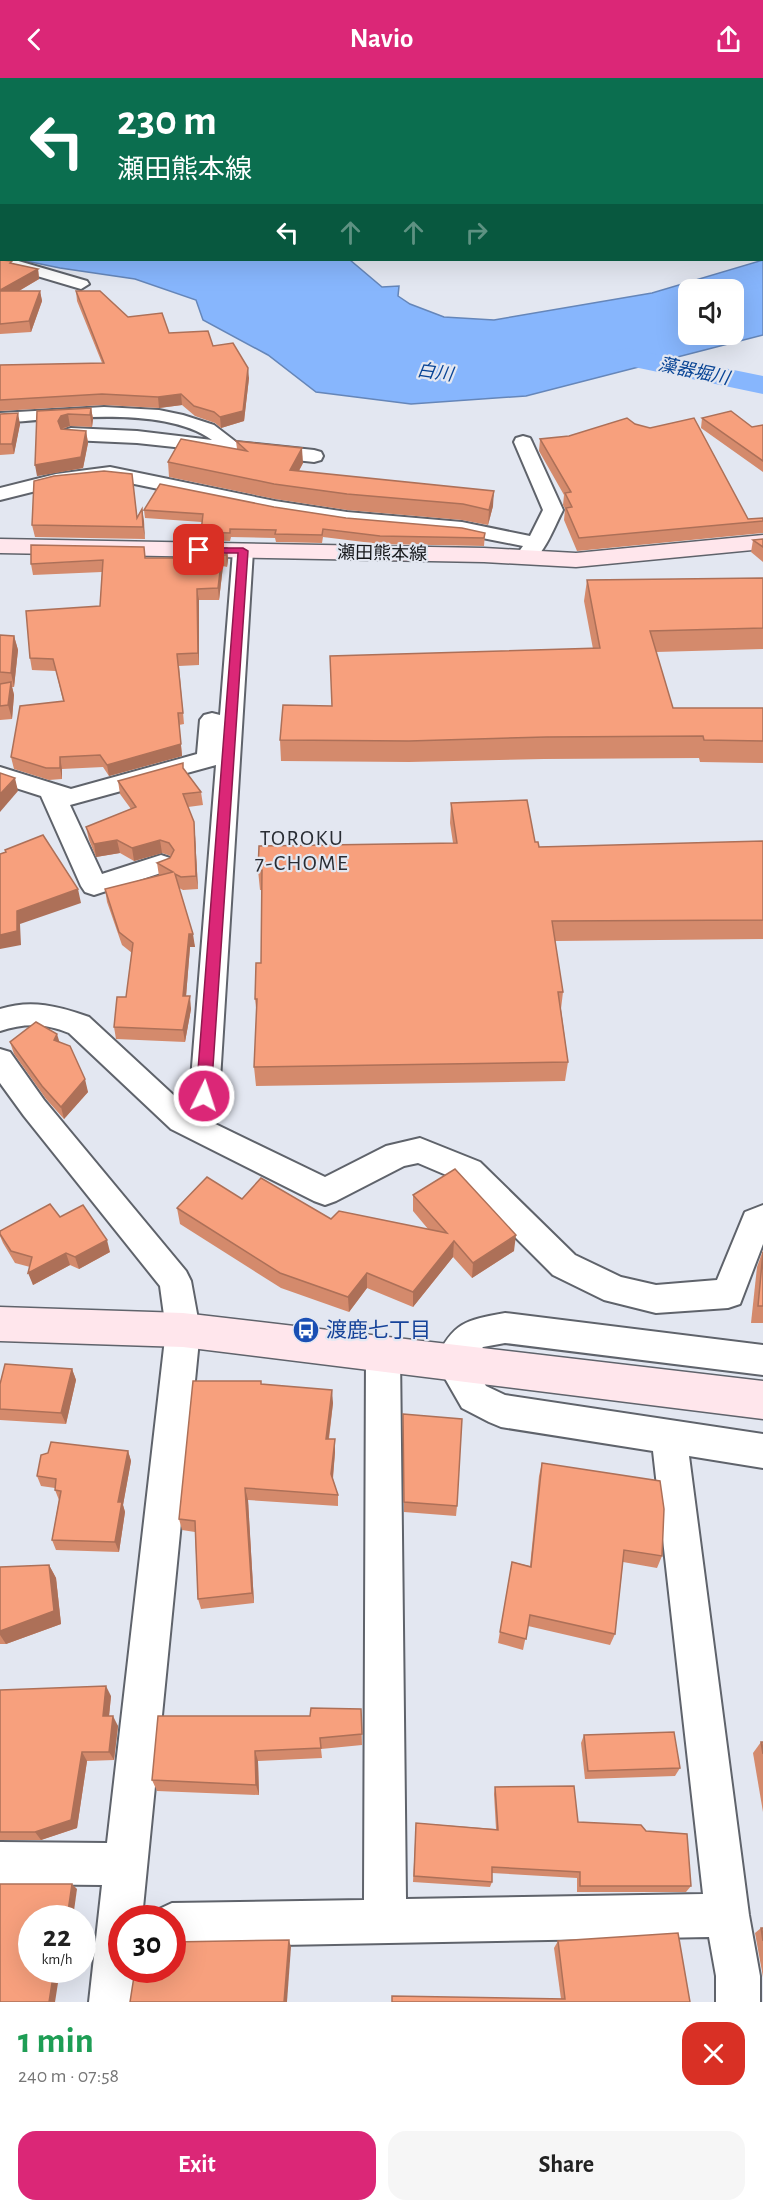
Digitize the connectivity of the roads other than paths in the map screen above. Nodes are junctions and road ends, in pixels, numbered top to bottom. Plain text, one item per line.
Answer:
1 (3, 261) edge
2 (81, 284) dead end
3 (0, 417) edge
4 (71, 434) edge
5 (523, 442) dead end
6 (187, 444) junction
7 (234, 447) junction
8 (314, 456) dead end
9 (158, 482) junction
10 (0, 494) edge
11 (763, 542) edge
12 (0, 546) edge
13 (530, 550) junction
14 (243, 551) junction
15 (233, 687) junction
16 (0, 775) edge
17 (51, 791) junction
18 (161, 864) edge
19 (0, 1020) edge
20 (0, 1060) edge
21 (182, 1121) junction
22 (763, 1218) edge
23 (0, 1324) edge
24 (183, 1330) junction
25 (383, 1353) junction
26 (763, 1360) edge
27 (452, 1361) junction
28 (763, 1400) edge
29 (669, 1438) junction
30 (763, 1450) edge
31 (0, 1863) edge
32 (126, 1864) junction
33 (122, 1905) edge
34 (727, 1915) junction
35 (385, 1922) junction
36 (186, 1925) edge
37 (113, 1983) edge
38 (111, 2002) edge
39 (738, 2002) edge

1 - 2 street
3 - 7 street
4 - 6 street
5 - 13 street
6 - 7 street
6 - 9 street
7 - 8 street
9 - 10 street
9 - 13 street
11 - 13 main road, 瀬田熊本線
12 - 14 main road, 瀬田熊本線
13 - 14 main road, 瀬田熊本線
14 - 15 street
15 - 17 street
15 - 21 street
16 - 17 street
17 - 18 street
19 - 21 street
20 - 24 street
21 - 22 street
23 - 24 main road
24 - 25 main road
24 - 32 street
25 - 27 main road
25 - 35 street
26 - 27 street
27 - 28 main road
27 - 29 street
29 - 30 street
29 - 34 street
31 - 32 street
32 - 33 street
34 - 35 street
34 - 39 street
35 - 36 street
37 - 38 street

